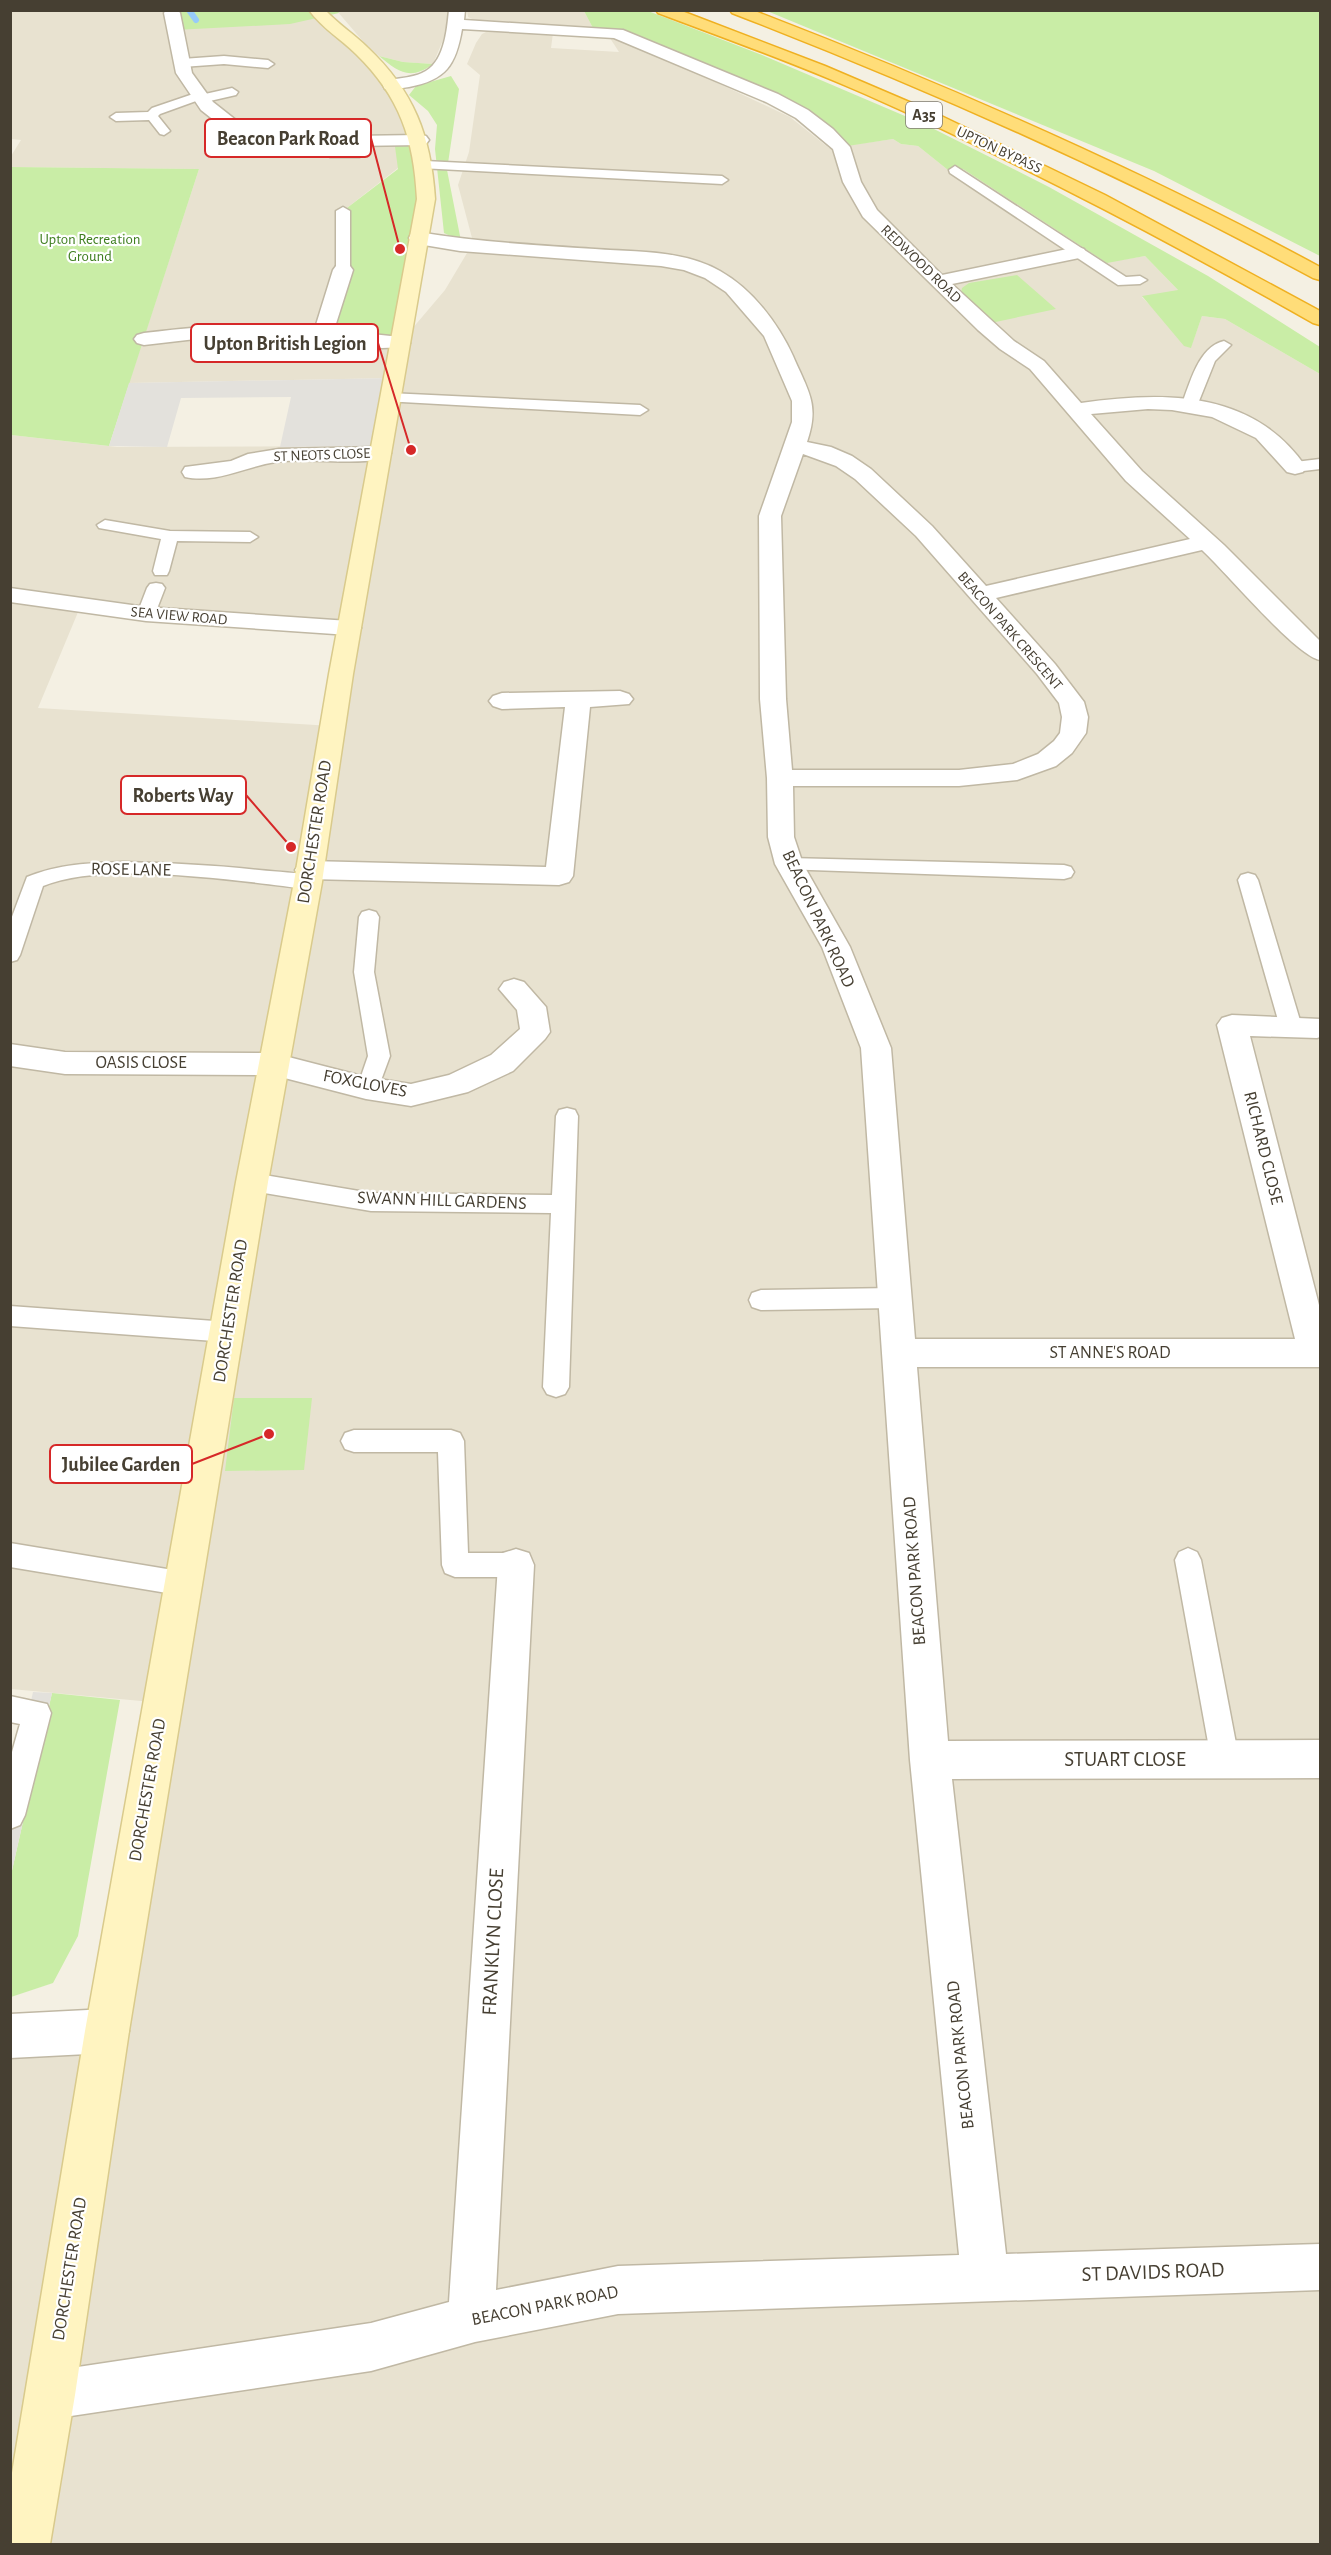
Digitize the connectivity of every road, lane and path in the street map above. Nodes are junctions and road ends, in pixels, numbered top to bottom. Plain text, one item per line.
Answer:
1 (316, 10) edge
2 (663, 10) edge
3 (737, 10) edge
4 (172, 12) edge
5 (456, 17) edge
6 (182, 63) junction
7 (268, 64) dead end
8 (391, 85) junction
9 (232, 92) dead end
10 (201, 97) junction
11 (153, 116) junction
12 (116, 117) dead end
13 (164, 131) dead end
14 (358, 140) junction
15 (423, 152) junction
16 (330, 153) dead end
17 (955, 170) dead end
18 (722, 180) dead end
19 (343, 212) dead end
20 (418, 238) junction
21 (1178, 238) junction
22 (1271, 247) junction
23 (1077, 253) junction
24 (1320, 267) edge
25 (343, 270) joint
26 (1320, 274) edge
27 (1140, 280) dead end
28 (939, 281) junction
29 (1320, 319) edge
30 (1320, 330) edge
31 (323, 333) junction
32 (144, 339) dead end
33 (400, 344) junction
34 (1224, 345) dead end
35 (389, 398) junction
36 (1189, 406) junction
37 (640, 410) dead end
38 (1075, 410) junction
39 (795, 446) junction
40 (380, 453) junction
41 (1320, 464) edge
42 (1296, 467) joint
43 (193, 472) dead end
44 (105, 525) dead end
45 (170, 536) junction
46 (250, 537) dead end
47 (1207, 542) junction
48 (10, 595) edge
49 (979, 596) junction
50 (146, 614) junction
51 (1320, 621) edge
52 (349, 628) junction
53 (1293, 629) junction
54 (1320, 653) edge
55 (620, 699) dead end
56 (578, 700) junction
57 (502, 701) dead end
58 (780, 778) junction
59 (789, 864) junction
60 (1064, 872) dead end
61 (309, 876) junction
62 (1248, 880) dead end
63 (369, 916) dead end
64 (10, 955) edge
65 (514, 989) dead end
66 (1304, 1027) joint
67 (10, 1055) edge
68 (273, 1064) junction
69 (368, 1088) junction
70 (567, 1116) dead end
71 (252, 1182) junction
72 (562, 1204) junction
73 (894, 1298) junction
74 (761, 1300) dead end
75 (10, 1316) edge
76 (228, 1332) junction
77 (899, 1353) junction
78 (1318, 1353) edge
79 (556, 1387) dead end
80 (354, 1441) dead end
81 (10, 1555) edge
82 (1188, 1560) dead end
83 (516, 1565) joint
84 (185, 1584) junction
85 (10, 1709) edge
86 (1225, 1759) junction
87 (1320, 1759) edge
88 (930, 1760) junction
89 (10, 1815) edge
90 (107, 2031) junction
91 (10, 2036) edge
92 (1320, 2266) edge
93 (985, 2278) junction
94 (475, 2318) junction
95 (51, 2396) junction
96 (25, 2544) edge

1 - 8 main road, DORCHESTER ROAD
2 - 21 highway, UPTON BYPASS / A35
3 - 22 highway, UPTON BYPASS / A35
4 - 6 street
5 - 8 street
5 - 28 street, REDWOOD ROAD
6 - 7 lane
6 - 10 street
8 - 15 main road, DORCHESTER ROAD
9 - 10 lane
10 - 11 lane
10 - 14 street
11 - 12 lane
11 - 13 lane
14 - 15 street
14 - 16 lane
15 - 18 lane
15 - 20 main road, DORCHESTER ROAD
17 - 23 lane
19 - 25 lane
20 - 33 main road, DORCHESTER ROAD
20 - 39 street, BEACON PARK ROAD
21 - 29 highway, UPTON BYPASS / A35
21 - 30 highway, A35
22 - 24 highway, A35
22 - 26 highway, UPTON BYPASS / A35
23 - 27 lane
23 - 28 street
25 - 31 street
28 - 38 street, REDWOOD ROAD
31 - 32 street
31 - 33 street
33 - 35 main road, DORCHESTER ROAD
34 - 36 lane
35 - 37 lane
35 - 40 main road, DORCHESTER ROAD
36 - 38 street
36 - 42 street
38 - 47 street, REDWOOD ROAD
39 - 49 street, BEACON PARK CRESCENT
39 - 58 street, BEACON PARK ROAD
40 - 43 street, ST NEOTS CLOSE
40 - 52 main road, DORCHESTER ROAD
41 - 42 lane
44 - 45 lane
45 - 46 lane
45 - 50 lane
47 - 49 street
47 - 53 street, REDWOOD ROAD
48 - 50 street, SEA VIEW ROAD
49 - 58 street, BEACON PARK CRESCENT
50 - 52 street, SEA VIEW ROAD
51 - 53 street
52 - 61 main road, DORCHESTER ROAD
53 - 54 street, REDWOOD ROAD
55 - 56 street
56 - 57 street
56 - 61 street
58 - 59 street, BEACON PARK ROAD
59 - 60 lane
59 - 73 street, BEACON PARK ROAD
61 - 64 lane, ROSE LANE
61 - 68 main road, DORCHESTER ROAD
62 - 66 lane
63 - 69 lane
65 - 69 street, FOXGLOVES
66 - 78 street, RICHARD CLOSE
67 - 68 street, OASIS CLOSE
68 - 69 street, FOXGLOVES
68 - 71 main road, DORCHESTER ROAD
70 - 72 lane
71 - 72 lane, SWANN HILL GARDENS
71 - 76 main road, DORCHESTER ROAD
72 - 79 lane
73 - 74 lane
73 - 77 street, BEACON PARK ROAD
75 - 76 lane
76 - 84 main road, DORCHESTER ROAD
77 - 78 street, ST ANNE'S ROAD
77 - 88 street, BEACON PARK ROAD
80 - 83 lane
81 - 84 lane
82 - 86 lane
83 - 94 street, FRANKLYN CLOSE
84 - 90 main road, DORCHESTER ROAD
85 - 89 lane
86 - 87 street, STUART CLOSE
86 - 88 street, STUART CLOSE
88 - 93 street, BEACON PARK ROAD
90 - 91 street
90 - 95 main road, DORCHESTER ROAD
92 - 93 street, ST DAVIDS ROAD
93 - 94 street, BEACON PARK ROAD
94 - 95 street, BEACON PARK ROAD
95 - 96 main road, DORCHESTER ROAD

